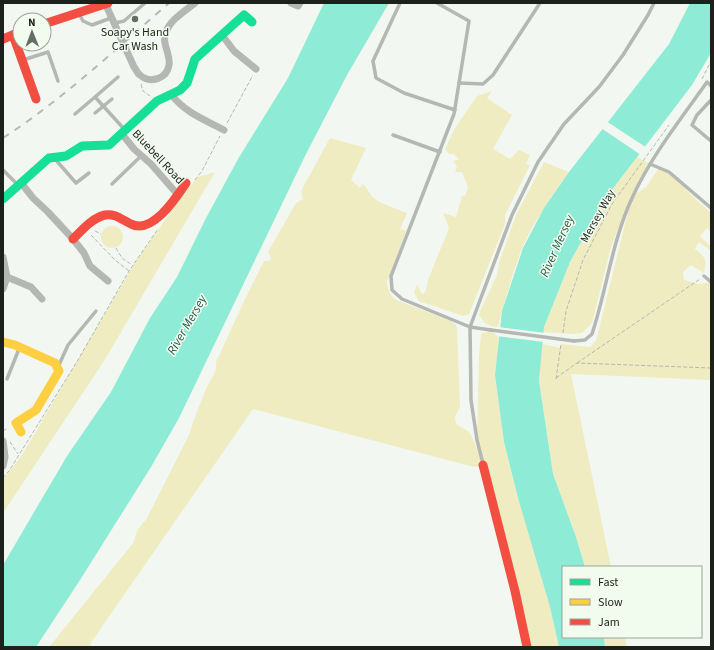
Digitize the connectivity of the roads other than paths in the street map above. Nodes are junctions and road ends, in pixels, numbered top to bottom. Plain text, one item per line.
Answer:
1 (106, 3) edge
2 (145, 3) edge
3 (194, 3) edge
4 (291, 3) edge
5 (300, 3) edge
6 (400, 3) edge
7 (438, 3) edge
8 (540, 3) edge
9 (654, 3) edge
10 (78, 13) junction
11 (52, 21) edge
12 (112, 21) junction
13 (252, 22) dead end
14 (222, 34) junction
15 (20, 52) edge
16 (22, 60) junction
17 (256, 69) road end
18 (118, 77) dead end
19 (58, 81) dead end
20 (459, 83) junction
21 (711, 86) edge
22 (171, 94) junction
23 (95, 97) junction
24 (36, 99) dead end
25 (112, 99) dead end
26 (711, 100) edge
27 (104, 106) junction
28 (455, 110) junction
29 (75, 114) dead end
30 (95, 114) dead end
31 (224, 130) road end
32 (124, 132) junction
33 (393, 135) dead end
34 (711, 141) edge
35 (440, 152) junction
36 (142, 156) junction
37 (55, 158) junction
38 (650, 164) junction
39 (3, 170) edge
40 (89, 173) dead end
41 (190, 182) road end
42 (112, 184) dead end
43 (20, 185) junction
44 (178, 195) junction
45 (3, 199) edge
46 (711, 208) edge
47 (73, 239) junction
48 (3, 257) edge
49 (704, 276) road end
50 (7, 277) junction
51 (108, 281) dead end
52 (711, 282) edge
53 (3, 289) edge
54 (42, 299) dead end
55 (96, 311) dead end
56 (470, 327) junction
57 (3, 342) edge
58 (20, 348) junction
59 (57, 368) junction
60 (7, 379) dead end
61 (21, 432) dead end
62 (5, 439) edge
63 (483, 465) joint
64 (3, 466) edge
65 (527, 647) edge

1 - 10 street
1 - 12 street
2 - 12 lane
3 - 12 street
4 - 5 street
6 - 28 lane
7 - 20 lane
8 - 20 lane
9 - 56 lane
10 - 11 street
10 - 12 lane
13 - 14 street
14 - 17 street
14 - 22 street
15 - 16 street
16 - 19 lane
16 - 24 street
18 - 23 lane
20 - 28 lane
21 - 38 lane
22 - 31 street
22 - 32 street
23 - 27 lane
23 - 29 lane
25 - 27 lane
26 - 34 lane
27 - 30 lane
27 - 32 lane
28 - 35 lane
32 - 36 street, Bluebell Road
32 - 37 street
33 - 35 lane
35 - 56 lane
36 - 42 lane
36 - 44 street, Bluebell Road
37 - 40 lane
37 - 43 street
38 - 46 lane
38 - 56 lane, bridge
39 - 43 lane
41 - 44 street
43 - 45 street
43 - 47 street
44 - 47 street
47 - 51 street
48 - 50 street
49 - 52 lane
50 - 53 street
50 - 54 street
55 - 59 lane
56 - 63 lane
57 - 58 street
58 - 59 street
58 - 60 lane
59 - 61 street
62 - 64 street
63 - 65 street

